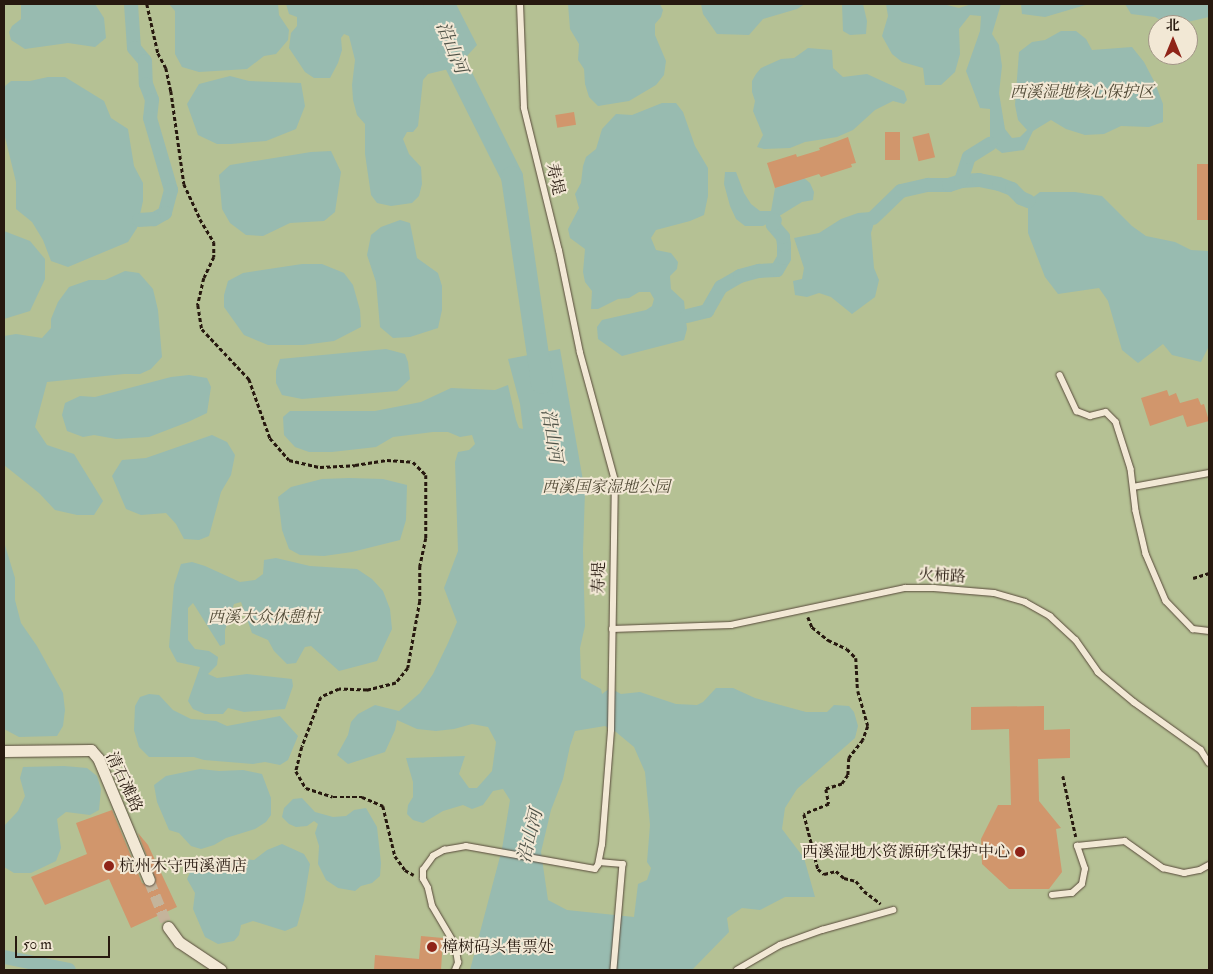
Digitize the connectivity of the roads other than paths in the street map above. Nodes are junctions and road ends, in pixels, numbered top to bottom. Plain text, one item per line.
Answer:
1 (520, 4) edge
2 (1060, 375) dead end
3 (1209, 473) edge
4 (1133, 487) junction
5 (612, 629) junction
6 (1209, 630) edge
7 (4, 751) edge
8 (1209, 763) edge
9 (599, 862) junction
10 (1209, 864) edge
11 (150, 880) tunnel mouth
12 (1052, 895) dead end
13 (893, 910) road end
14 (168, 927) tunnel mouth
15 (221, 970) edge
16 (455, 970) edge
17 (614, 970) edge
18 (737, 970) edge

1 - 5 lane, 寿堤
2 - 4 lane
3 - 4 lane
4 - 6 lane
5 - 8 lane, 火柿路
5 - 9 lane, 寿堤
7 - 11 street, 清石滩路
9 - 16 lane
9 - 17 lane
10 - 12 lane
13 - 18 lane
14 - 15 street

